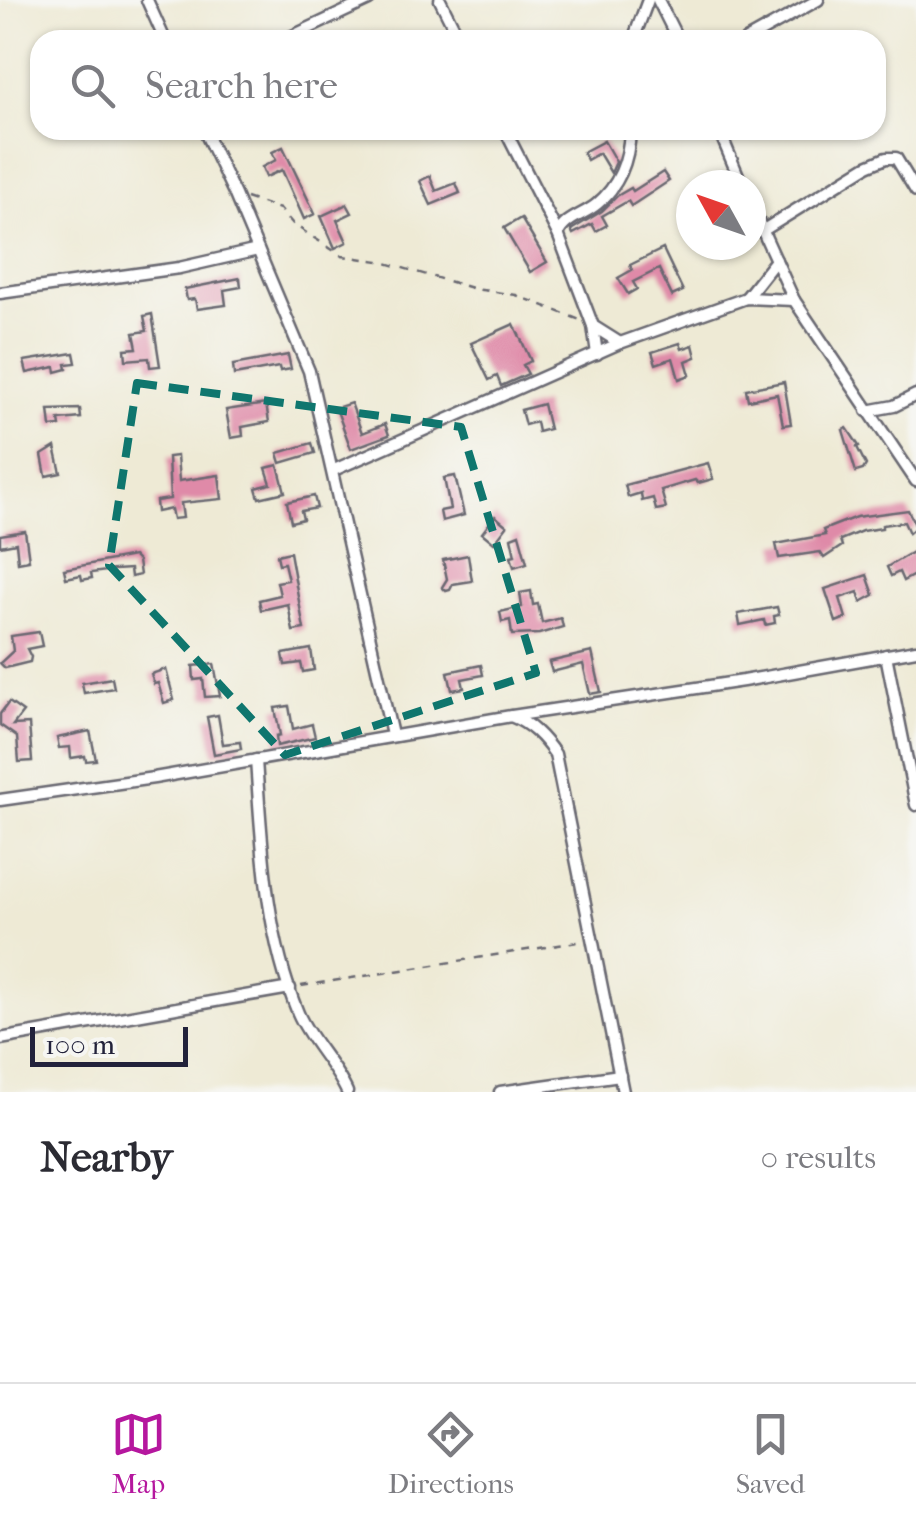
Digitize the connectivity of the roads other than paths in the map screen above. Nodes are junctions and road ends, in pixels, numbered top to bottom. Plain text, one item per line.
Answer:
1 (147, 0) edge
2 (369, 0) edge
3 (440, 0) edge
4 (648, 0) edge
5 (658, 0) edge
6 (818, 0) edge
7 (161, 30) edge
8 (305, 30) edge
9 (455, 30) edge
10 (637, 30) edge
11 (673, 30) edge
12 (764, 30) edge
13 (209, 140) edge
14 (511, 140) edge
15 (629, 140) edge
16 (722, 140) edge
17 (735, 170) edge
18 (916, 191) edge
19 (766, 229) edge
20 (558, 234) junction
21 (766, 239) edge
22 (258, 250) junction
23 (776, 260) junction
24 (0, 293) edge
25 (746, 298) junction
26 (794, 300) junction
27 (593, 326) junction
28 (620, 344) junction
29 (597, 354) junction
30 (916, 395) edge
31 (894, 406) junction
32 (867, 411) junction
33 (880, 429) junction
34 (334, 470) junction
35 (916, 481) edge
36 (916, 650) edge
37 (886, 655) junction
38 (511, 716) junction
39 (392, 735) junction
40 (256, 760) junction
41 (0, 800) edge
42 (916, 805) edge
43 (290, 988) junction
44 (0, 1039) edge
45 (620, 1076) junction
46 (346, 1092) edge
47 (500, 1092) edge
48 (623, 1092) edge

1 - 7 street
2 - 8 street
3 - 9 street
4 - 10 street
5 - 11 street
6 - 12 street
13 - 22 street
14 - 20 street
15 - 20 street
16 - 17 street
18 - 19 street
20 - 27 street
21 - 23 street
22 - 24 street
22 - 34 street
23 - 25 street
23 - 26 street
25 - 26 street
25 - 28 street
26 - 32 street
27 - 28 street
27 - 29 street
28 - 29 street
29 - 34 street
30 - 31 street
31 - 32 street
31 - 33 street
32 - 33 street
33 - 35 street
34 - 39 street
36 - 37 street
37 - 38 street
37 - 42 street
38 - 39 street
38 - 45 street
39 - 40 street
40 - 41 street
40 - 43 street
43 - 44 street
43 - 46 street
45 - 47 street
45 - 48 street

